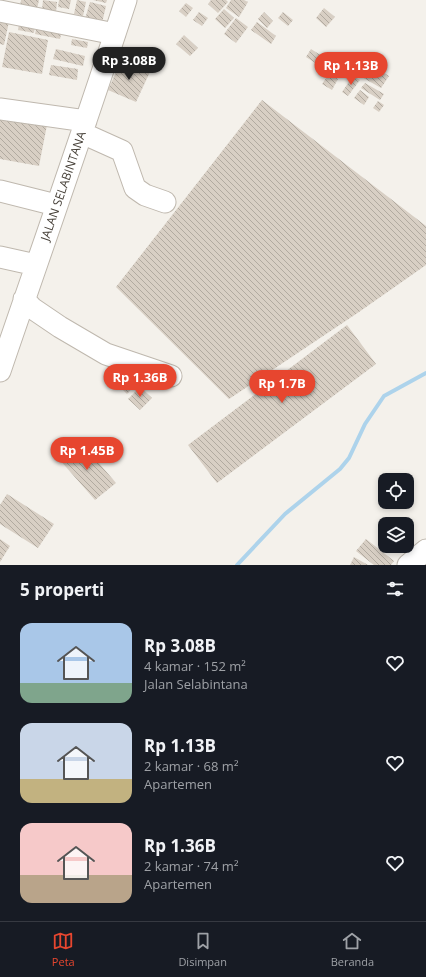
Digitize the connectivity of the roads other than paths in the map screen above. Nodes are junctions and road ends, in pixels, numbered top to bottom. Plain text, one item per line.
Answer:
1 (126, 0) edge
2 (0, 10) edge
3 (115, 34) junction
4 (0, 109) edge
5 (84, 127) junction
6 (0, 192) edge
7 (165, 202) dead end
8 (56, 204) junction
9 (0, 257) edge
10 (36, 265) junction
11 (24, 299) junction
12 (8, 320) edge
13 (0, 371) edge
14 (171, 376) dead end
15 (426, 550) edge
16 (408, 565) edge

1 - 3 street, JALAN SELABINTANA
2 - 3 street
3 - 5 street, JALAN SELABINTANA
4 - 5 street
5 - 7 street
5 - 8 street, JALAN SELABINTANA
6 - 8 street
8 - 10 street, JALAN SELABINTANA
9 - 10 street
10 - 11 street, JALAN SELABINTANA
11 - 12 street, JALAN SELABINTANA
11 - 14 street
12 - 13 street, JALAN SELABINTANA
15 - 16 street

